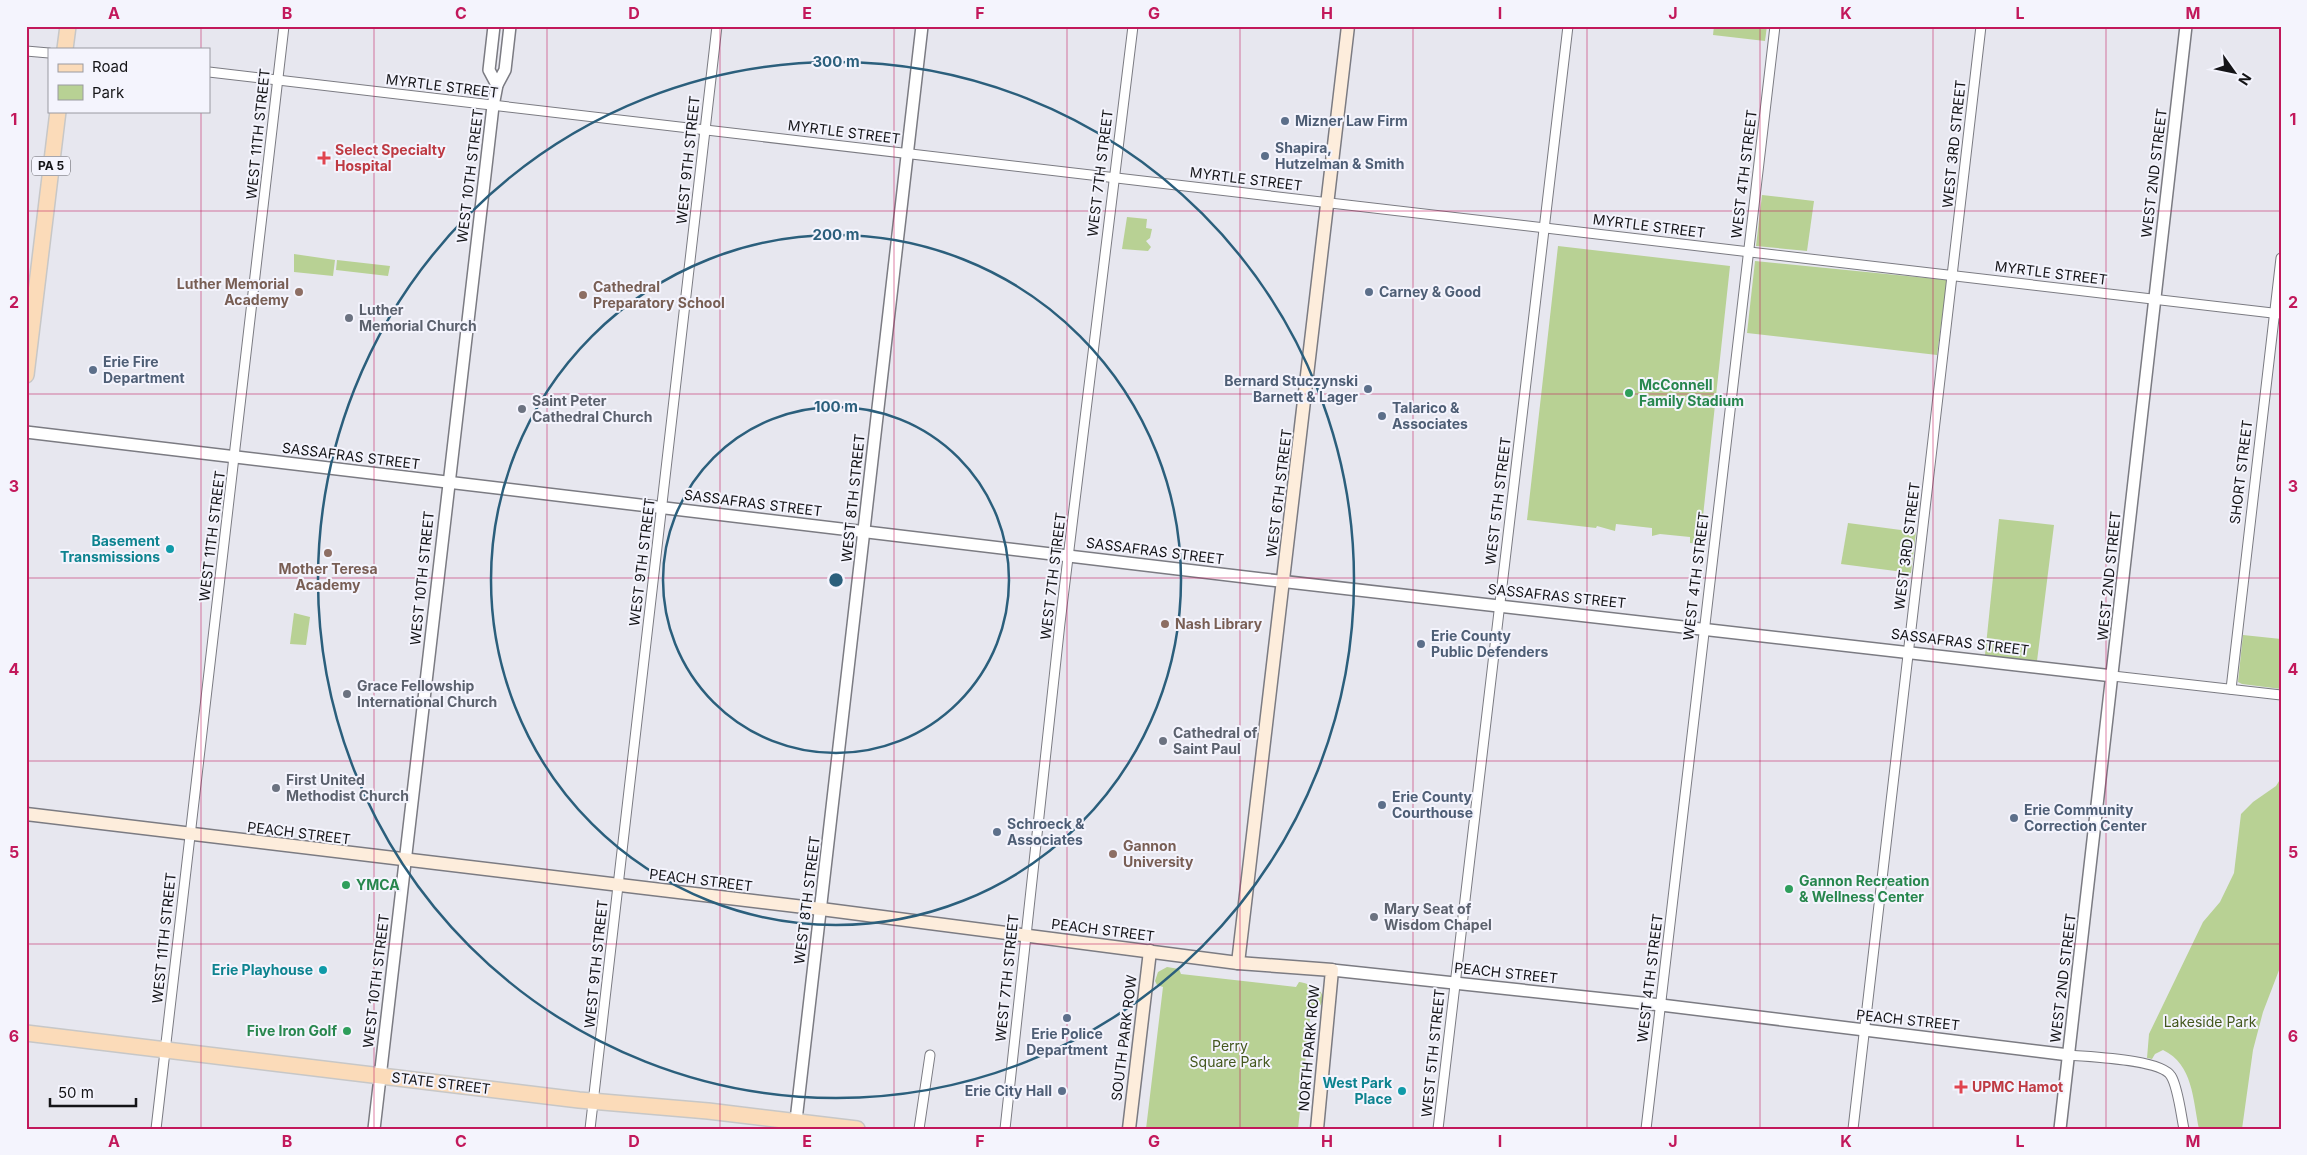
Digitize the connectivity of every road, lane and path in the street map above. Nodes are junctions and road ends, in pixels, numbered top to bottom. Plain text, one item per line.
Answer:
1 (68, 26) edge
2 (284, 26) edge
3 (494, 26) edge
4 (510, 26) edge
5 (717, 26) edge
6 (922, 26) edge
7 (1132, 26) edge
8 (1348, 26) edge
9 (1568, 26) edge
10 (1775, 26) edge
11 (1981, 26) edge
12 (2186, 26) edge
13 (65, 48) edge
14 (26, 51) edge
15 (48, 53) edge
16 (210, 72) edge
17 (278, 80) junction
18 (497, 85) junction
19 (493, 106) junction
20 (58, 112) edge
21 (705, 129) junction
22 (908, 153) junction
23 (1113, 178) junction
24 (1328, 202) junction
25 (1545, 227) junction
26 (1749, 252) junction
27 (2281, 258) edge
28 (1953, 275) junction
29 (2155, 298) junction
30 (2278, 314) edge
31 (26, 375) edge
32 (26, 432) edge
33 (236, 457) junction
34 (448, 482) junction
35 (662, 507) junction
36 (864, 532) junction
37 (1069, 556) junction
38 (1284, 580) junction
39 (1500, 605) junction
40 (1704, 628) junction
41 (1908, 652) junction
42 (2113, 676) junction
43 (2231, 690) junction
44 (2281, 695) edge
45 (26, 814) edge
46 (190, 834) junction
47 (405, 861) junction
48 (619, 886) junction
49 (821, 909) junction
50 (1026, 935) junction
51 (1150, 951) junction
52 (1238, 963) junction
53 (1332, 970) junction
54 (1454, 983) junction
55 (1660, 1005) junction
56 (1864, 1030) junction
57 (26, 1032) edge
58 (166, 1049) junction
59 (930, 1055) dead end
60 (2069, 1055) junction
61 (380, 1075) junction
62 (594, 1101) junction
63 (795, 1125) edge
64 (156, 1129) edge
65 (374, 1129) edge
66 (590, 1129) edge
67 (856, 1129) edge
68 (919, 1129) edge
69 (1004, 1129) edge
70 (1128, 1129) edge
71 (1317, 1129) edge
72 (1438, 1129) edge
73 (1646, 1129) edge
74 (1853, 1129) edge
75 (2060, 1129) edge
76 (2184, 1129) edge

1 - 13 main road
2 - 17 street, WEST 11TH STREET
3 - 18 street, WEST 10TH STREET
4 - 18 street, WEST 10TH STREET
5 - 21 street, WEST 9TH STREET
6 - 22 street, WEST 8TH STREET
7 - 23 street, WEST 7TH STREET
8 - 24 main road, WEST 6TH STREET
9 - 25 street, WEST 5TH STREET
10 - 26 street, WEST 4TH STREET
11 - 28 street, WEST 3RD STREET
12 - 29 street, WEST 2ND STREET
14 - 15 street
16 - 17 street, MYRTLE STREET
17 - 19 street, MYRTLE STREET
17 - 33 street, WEST 11TH STREET
18 - 19 street, WEST 10TH STREET
19 - 21 street, MYRTLE STREET
19 - 34 street, WEST 10TH STREET
20 - 31 main road, PA 5
21 - 22 street, MYRTLE STREET
21 - 35 street, WEST 9TH STREET
22 - 23 street, MYRTLE STREET
22 - 36 street, WEST 8TH STREET
23 - 24 street, MYRTLE STREET
23 - 37 street, WEST 7TH STREET
24 - 25 street, MYRTLE STREET
24 - 38 main road, WEST 6TH STREET
25 - 26 street, MYRTLE STREET
25 - 39 street, WEST 5TH STREET
26 - 28 street, MYRTLE STREET
26 - 40 street, WEST 4TH STREET
27 - 30 street, SHORT STREET
28 - 29 street, MYRTLE STREET
28 - 41 street, WEST 3RD STREET
29 - 30 street, MYRTLE STREET
29 - 42 street, WEST 2ND STREET
30 - 43 street, SHORT STREET
32 - 33 street, SASSAFRAS STREET
33 - 34 street, SASSAFRAS STREET
33 - 46 street, WEST 11TH STREET
34 - 35 street, SASSAFRAS STREET
34 - 47 street, WEST 10TH STREET
35 - 36 street, SASSAFRAS STREET
35 - 48 street, WEST 9TH STREET
36 - 37 street, SASSAFRAS STREET
36 - 49 street, WEST 8TH STREET
37 - 38 street, SASSAFRAS STREET
37 - 50 street, WEST 7TH STREET
38 - 39 street, SASSAFRAS STREET
38 - 52 main road, WEST 6TH STREET
39 - 40 street, SASSAFRAS STREET
39 - 54 street, WEST 5TH STREET
40 - 41 street, SASSAFRAS STREET
40 - 55 street, WEST 4TH STREET
41 - 42 street, SASSAFRAS STREET
41 - 56 street, WEST 3RD STREET
42 - 43 street, SASSAFRAS STREET
42 - 60 street, WEST 2ND STREET
43 - 44 street, SASSAFRAS STREET
45 - 46 main road, PEACH STREET
46 - 47 main road, PEACH STREET
46 - 58 street, WEST 11TH STREET
47 - 48 main road, PEACH STREET
47 - 61 street, WEST 10TH STREET
48 - 49 main road, PEACH STREET
48 - 62 street, WEST 9TH STREET
49 - 50 main road, PEACH STREET
49 - 63 street, WEST 8TH STREET
50 - 51 main road, PEACH STREET
50 - 69 street, WEST 7TH STREET
51 - 52 main road, PEACH STREET
51 - 70 main road, SOUTH PARK ROW
52 - 53 main road, PEACH STREET
53 - 54 street, PEACH STREET
53 - 71 main road, NORTH PARK ROW
54 - 55 street, PEACH STREET
54 - 72 street, WEST 5TH STREET
55 - 56 street, PEACH STREET
55 - 73 street, WEST 4TH STREET
56 - 60 street, PEACH STREET
56 - 74 street, WEST 3RD STREET
57 - 58 main road, STATE STREET
58 - 61 main road, STATE STREET
58 - 64 street, WEST 11TH STREET
59 - 68 street
60 - 75 street, WEST 2ND STREET
60 - 76 street, PEACH STREET
61 - 62 main road, STATE STREET
61 - 65 street, WEST 10TH STREET
62 - 63 main road, STATE STREET
62 - 66 street, WEST 9TH STREET
63 - 67 main road, STATE STREET

